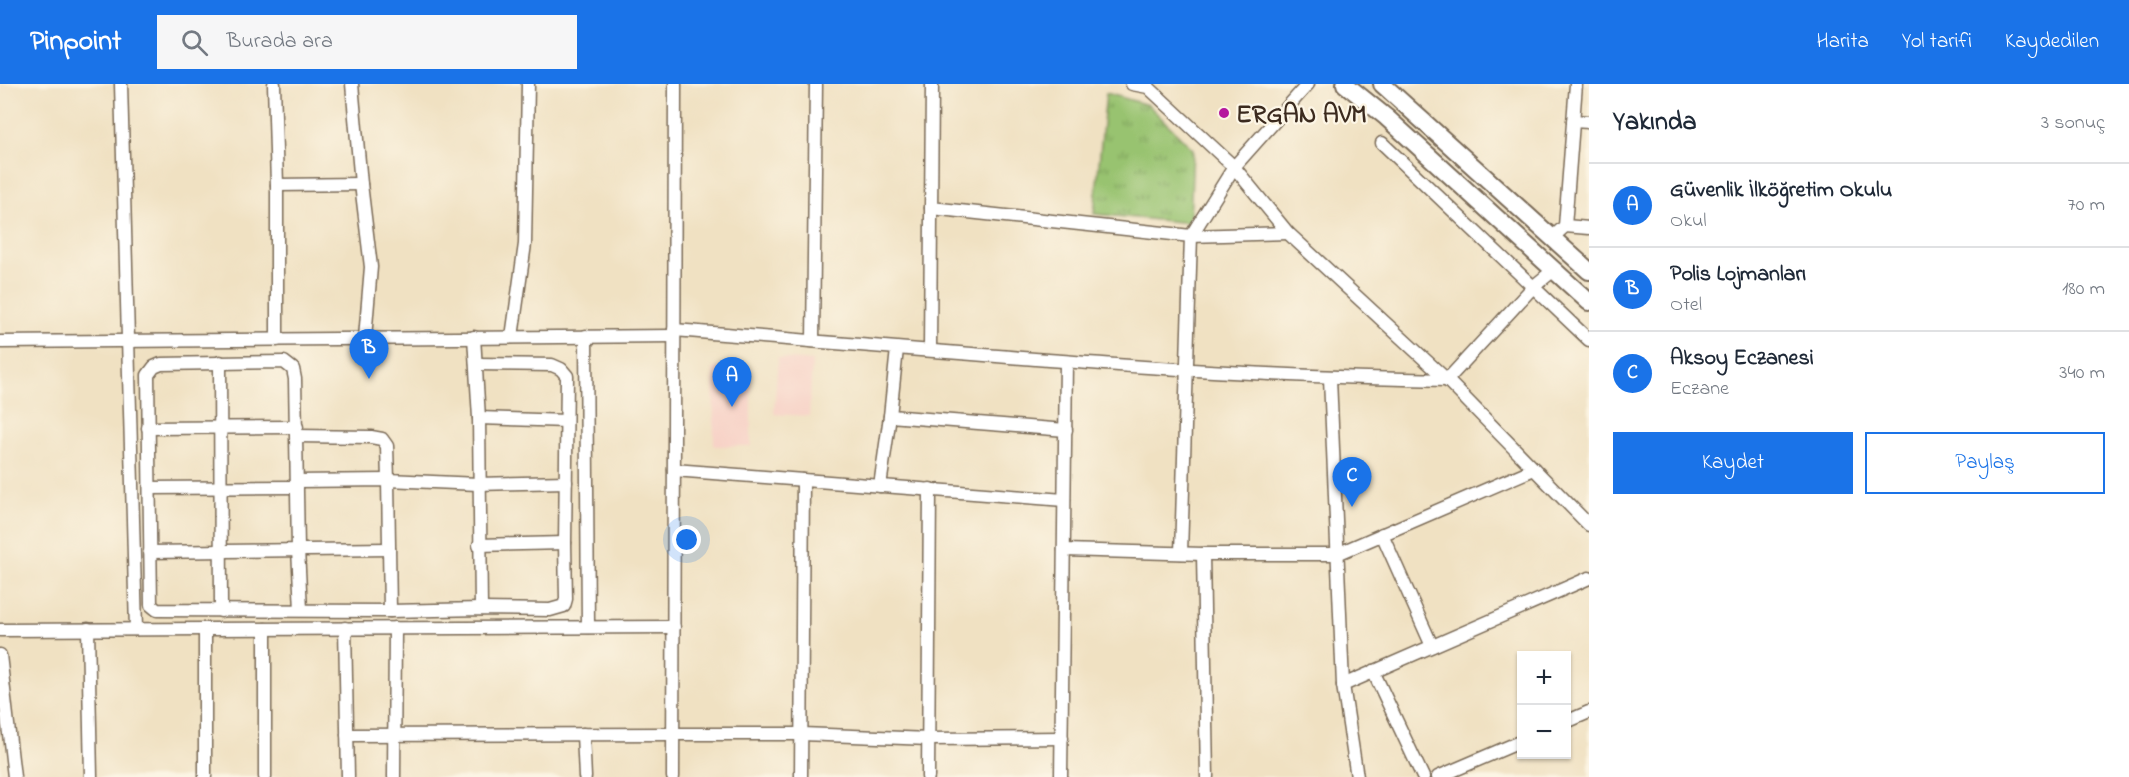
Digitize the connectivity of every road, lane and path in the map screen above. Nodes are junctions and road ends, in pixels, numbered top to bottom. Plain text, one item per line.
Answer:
1 (120, 84) edge
2 (274, 84) edge
3 (352, 84) edge
4 (528, 84) edge
5 (675, 84) edge
6 (816, 84) edge
7 (932, 84) edge
8 (1132, 84) edge
9 (1308, 84) edge
10 (1345, 84) edge
11 (1382, 84) edge
12 (1576, 84) edge
13 (1573, 121) junction
14 (1589, 122) edge
15 (1382, 143) dead end
16 (1234, 167) junction
17 (361, 184) junction
18 (277, 185) junction
19 (931, 208) junction
20 (1589, 228) edge
21 (1559, 231) junction
22 (1288, 234) junction
23 (1191, 236) junction
24 (1555, 270) junction
25 (1589, 271) edge
26 (1533, 287) junction
27 (1589, 302) edge
28 (674, 333) junction
29 (586, 336) junction
30 (474, 337) junction
31 (512, 337) junction
32 (365, 338) junction
33 (276, 340) junction
34 (1589, 340) edge
35 (813, 341) junction
36 (0, 342) edge
37 (127, 342) junction
38 (897, 349) junction
39 (930, 350) junction
40 (220, 362) junction
41 (1066, 362) junction
42 (476, 364) junction
43 (1187, 371) junction
44 (1330, 378) junction
45 (1447, 380) junction
46 (890, 416) junction
47 (479, 418) junction
48 (566, 421) junction
49 (219, 427) junction
50 (148, 428) junction
51 (1066, 430) junction
52 (297, 432) junction
53 (1534, 469) junction
54 (674, 470) junction
55 (388, 480) junction
56 (803, 480) junction
57 (566, 482) junction
58 (297, 484) junction
59 (478, 484) junction
60 (880, 486) junction
61 (150, 488) junction
62 (219, 488) junction
63 (930, 489) junction
64 (1064, 500) junction
65 (1589, 525) edge
66 (1382, 534) junction
67 (565, 543) junction
68 (479, 545) junction
69 (298, 549) junction
70 (389, 549) junction
71 (1064, 550) junction
72 (220, 551) junction
73 (150, 552) junction
74 (1181, 552) junction
75 (1203, 554) junction
76 (1337, 554) junction
77 (1589, 578) edge
78 (480, 609) junction
79 (301, 610) junction
80 (221, 611) junction
81 (390, 611) junction
82 (588, 627) junction
83 (674, 627) junction
84 (345, 628) junction
85 (396, 628) junction
86 (88, 629) junction
87 (136, 629) junction
88 (205, 629) junction
89 (265, 629) junction
90 (0, 630) edge
91 (1432, 646) junction
92 (0, 655) edge
93 (1373, 672) junction
94 (1343, 685) junction
95 (1589, 712) edge
96 (1571, 720) edge
97 (583, 734) junction
98 (673, 734) junction
99 (802, 734) junction
100 (347, 735) junction
101 (395, 735) junction
102 (1062, 738) junction
103 (929, 739) junction
104 (1517, 743) edge
105 (14, 777) edge
106 (92, 777) edge
107 (205, 777) edge
108 (265, 777) edge
109 (348, 777) edge
110 (394, 777) edge
111 (585, 777) edge
112 (673, 777) edge
113 (801, 777) edge
114 (928, 777) edge
115 (1061, 777) edge
116 (1207, 777) edge
117 (1357, 777) edge
118 (1423, 777) edge
119 (1438, 777) edge

1 - 37 street
2 - 18 street
3 - 17 street
4 - 31 street
5 - 28 street
6 - 35 street
7 - 19 street
8 - 16 street
9 - 16 street
10 - 24 main road
11 - 21 main road
12 - 13 street
13 - 14 street
13 - 21 street
15 - 26 street
16 - 22 street
16 - 23 street
17 - 18 street
17 - 32 street
18 - 33 street
19 - 23 street
19 - 39 street
20 - 21 street
21 - 25 main road
22 - 23 street
22 - 45 street
23 - 43 street
24 - 26 street
24 - 27 main road
26 - 34 street
26 - 45 street
28 - 29 street
28 - 35 street
28 - 54 street
29 - 31 street
29 - 82 street
30 - 31 street
30 - 32 street
30 - 42 street
32 - 33 street
33 - 37 street
35 - 38 street
36 - 37 street
37 - 87 street
38 - 39 street
38 - 46 street
39 - 41 street
40 - 49 street
40 - 50 street
40 - 52 street
41 - 43 street
41 - 51 street
42 - 47 street
42 - 48 street
43 - 44 street
43 - 74 street
44 - 45 street
44 - 76 street
45 - 53 street
46 - 51 street
46 - 60 street
47 - 48 street
47 - 59 street
48 - 57 street
49 - 50 street
49 - 52 street
49 - 62 street
50 - 61 street
51 - 64 street
52 - 55 street
52 - 58 street
53 - 65 street
53 - 66 street
54 - 56 street
54 - 83 street
55 - 58 street
55 - 59 street
55 - 70 street
56 - 60 street
56 - 99 street
57 - 59 street
57 - 67 street
58 - 62 street
58 - 69 street
59 - 68 street
60 - 63 street
61 - 62 street
61 - 73 street
62 - 72 street
63 - 64 street
63 - 103 street
64 - 71 street
66 - 76 street
66 - 91 street
67 - 68 street
67 - 78 street
68 - 78 street
69 - 70 street
69 - 72 street
69 - 79 street
70 - 81 street
71 - 74 street
71 - 102 street
72 - 73 street
72 - 80 street
73 - 80 street
74 - 75 street
75 - 76 street
75 - 116 street
76 - 94 street
77 - 91 street
78 - 81 street
79 - 80 street
79 - 81 street
82 - 83 street
82 - 85 street
83 - 98 street
84 - 85 street
84 - 89 street
84 - 100 street
85 - 101 street
86 - 87 street
86 - 90 street
86 - 106 street
87 - 88 street
88 - 89 street
88 - 107 street
89 - 108 street
91 - 93 street
92 - 105 street
93 - 94 street
93 - 118 street
94 - 117 street
95 - 96 street
97 - 98 street
97 - 101 street
97 - 111 street
98 - 99 street
98 - 112 street
99 - 103 street
99 - 113 street
100 - 101 street
100 - 109 street
101 - 110 street
102 - 103 street
102 - 115 street
103 - 114 street
104 - 119 street

